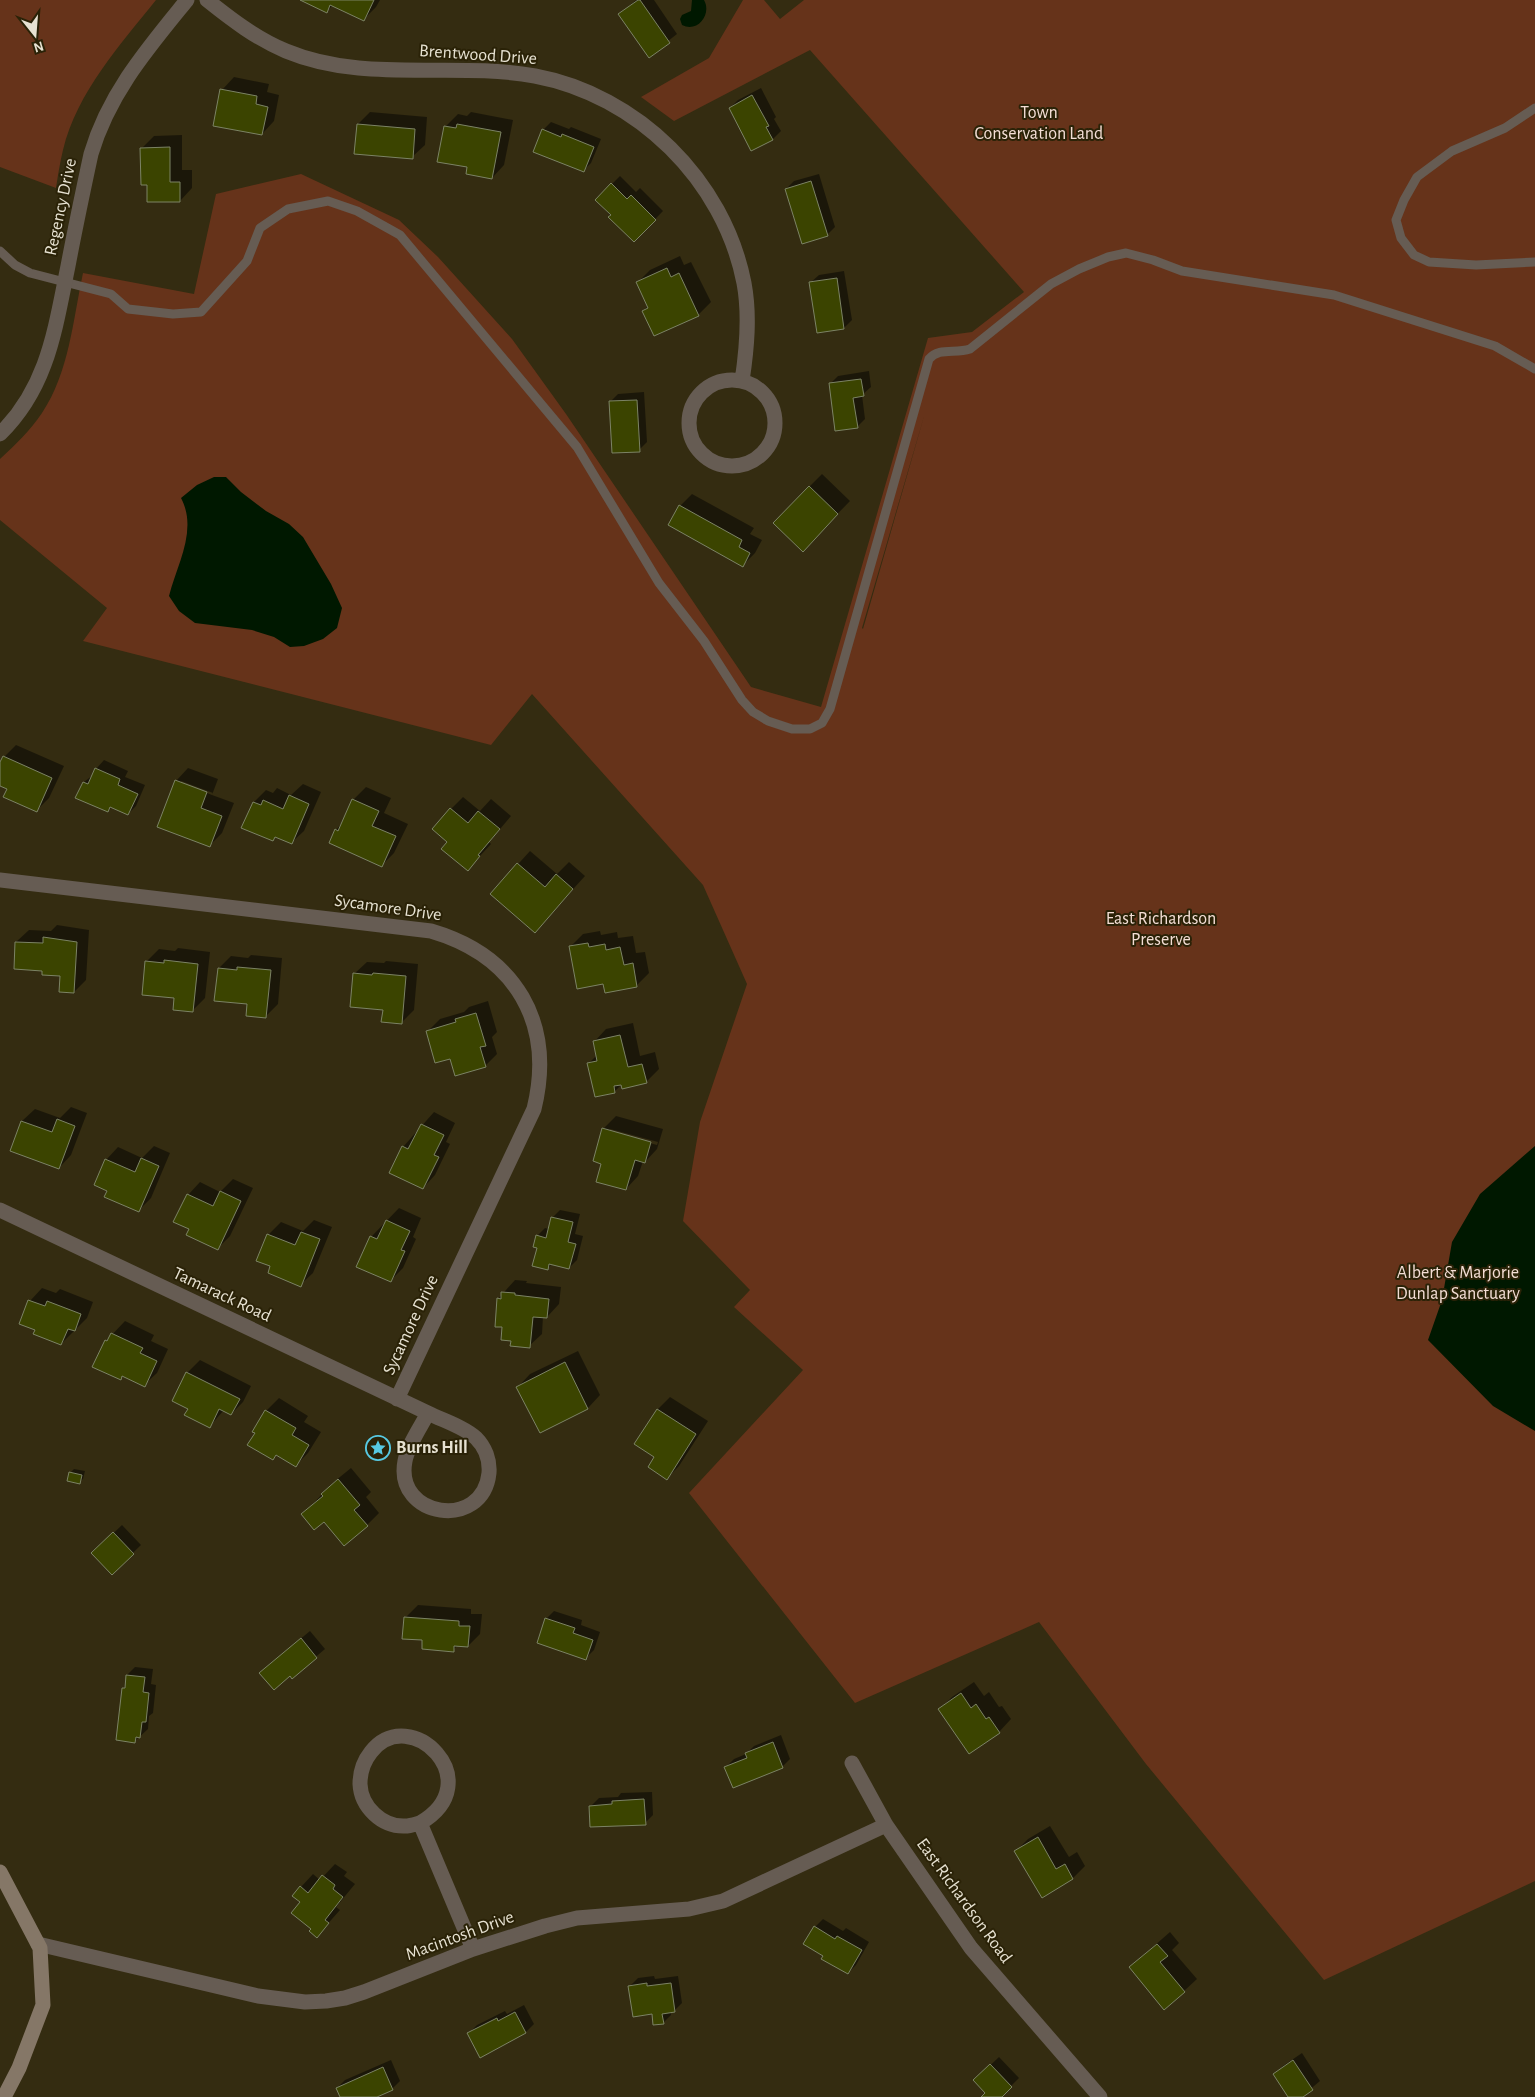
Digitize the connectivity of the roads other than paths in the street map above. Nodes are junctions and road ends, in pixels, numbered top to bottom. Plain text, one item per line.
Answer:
1 (187, 0) edge
2 (207, 0) edge
3 (1535, 108) edge
4 (0, 251) edge
5 (1535, 262) edge
6 (64, 282) junction
7 (1535, 370) edge
8 (742, 381) junction
9 (0, 434) edge
10 (0, 880) edge
11 (0, 1210) edge
12 (397, 1399) junction
13 (428, 1413) junction
14 (852, 1763) dead end
15 (420, 1823) junction
16 (886, 1825) junction
17 (0, 1872) edge
18 (38, 1944) junction
19 (473, 1949) junction
20 (4, 2097) edge
21 (1100, 2097) edge

1 - 6 street, Regency Drive
2 - 8 street, Brentwood Drive
3 - 5 lane
4 - 6 lane
6 - 7 lane
6 - 9 street, Regency Drive
8 - 8 street
10 - 12 street, Sycamore Drive
11 - 12 street, Tamarack Road
12 - 13 street, Tamarack Road
13 - 13 street, Tamarack Road
14 - 16 street, East Richardson Road
15 - 15 street
15 - 19 street
16 - 19 street, Macintosh Drive
16 - 21 street, East Richardson Road
17 - 18 street
18 - 19 street, Macintosh Drive
18 - 20 street

